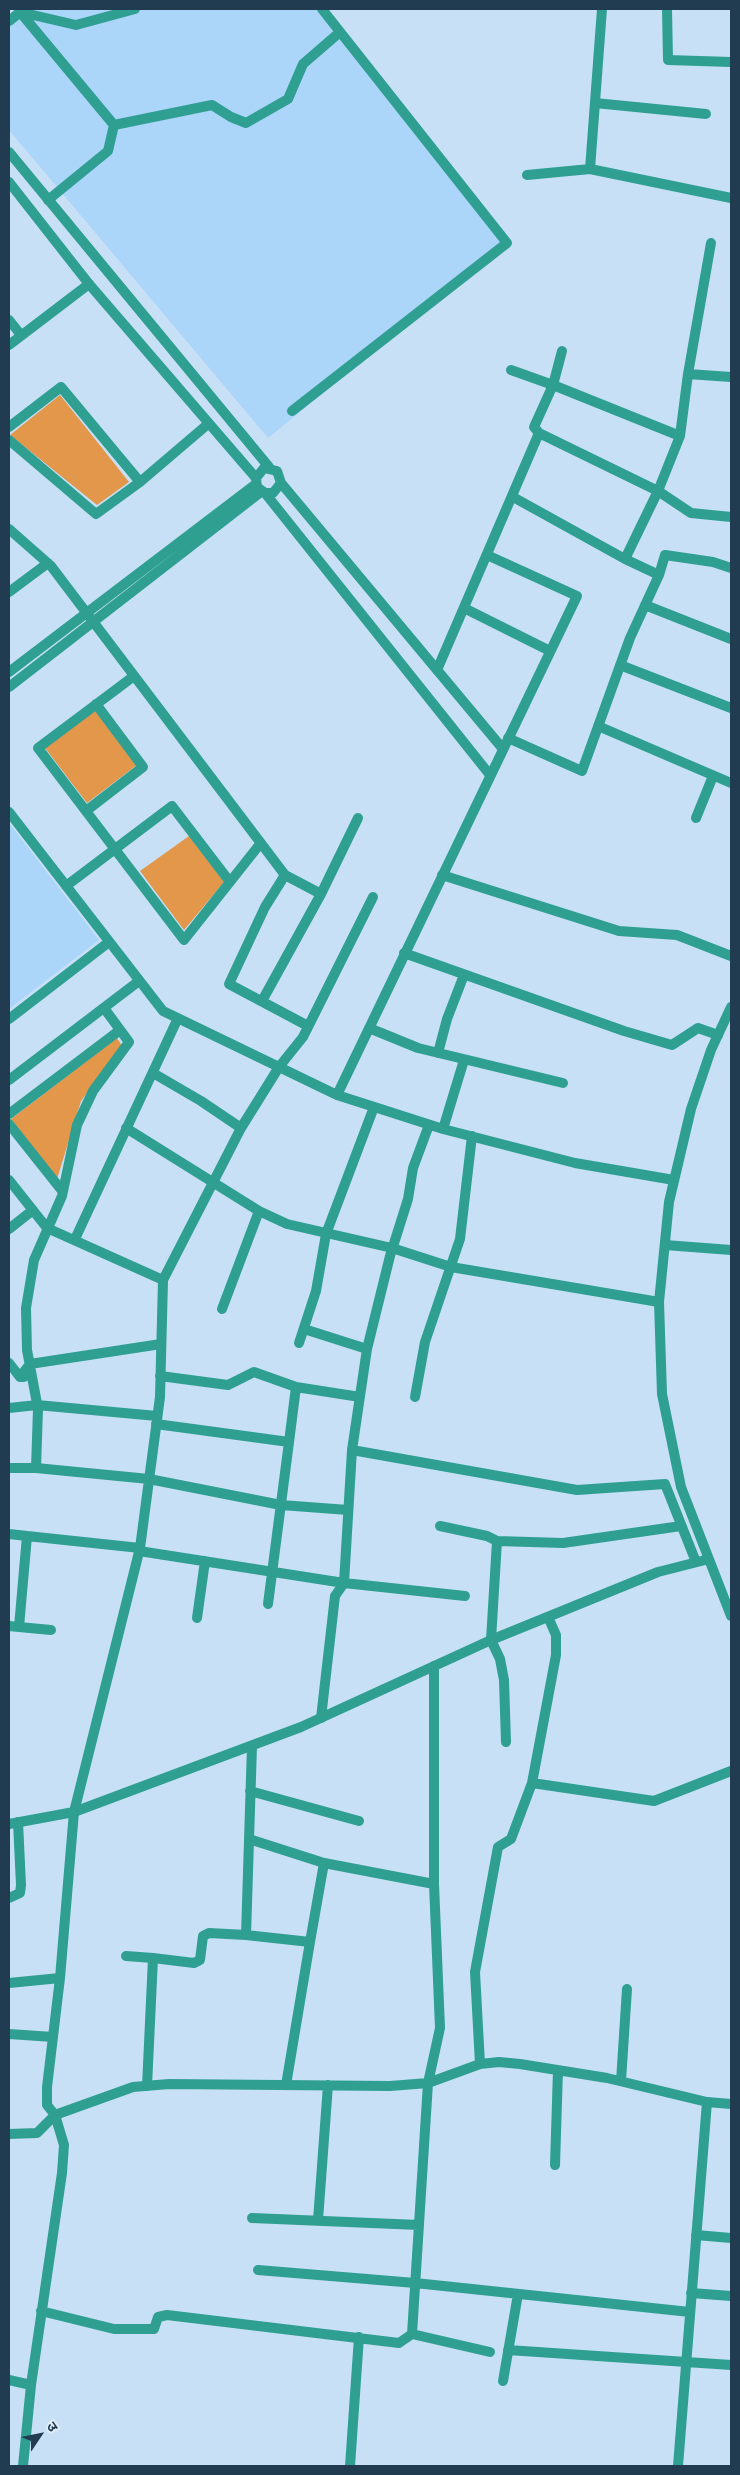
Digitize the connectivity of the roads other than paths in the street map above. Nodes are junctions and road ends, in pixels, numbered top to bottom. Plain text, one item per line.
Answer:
1 (135, 9) edge
2 (322, 9) edge
3 (602, 9) edge
4 (667, 9) edge
5 (22, 10) edge
6 (9, 21) edge
7 (340, 32) junction
8 (731, 62) edge
9 (596, 103) junction
10 (706, 114) dead end
11 (114, 125) junction
12 (9, 152) edge
13 (590, 169) junction
14 (527, 175) dead end
15 (9, 182) edge
16 (731, 198) edge
17 (48, 200) junction
18 (711, 244) dead end
19 (89, 284) junction
20 (9, 320) edge
21 (21, 335) junction
22 (9, 344) edge
23 (562, 351) dead end
24 (511, 370) dead end
25 (688, 374) junction
26 (731, 377) edge
27 (553, 385) junction
28 (292, 411) dead end
29 (208, 424) junction
30 (9, 427) edge
31 (539, 433) junction
32 (680, 436) junction
33 (9, 440) edge
34 (269, 467) junction
35 (140, 482) junction
36 (281, 483) junction
37 (260, 487) junction
38 (658, 491) junction
39 (513, 497) junction
40 (731, 517) edge
41 (9, 530) edge
42 (487, 555) junction
43 (624, 558) junction
44 (48, 563) junction
45 (731, 568) edge
46 (659, 575) junction
47 (9, 592) edge
48 (645, 605) junction
49 (464, 608) junction
50 (87, 614) junction
51 (93, 623) junction
52 (731, 639) edge
53 (550, 652) junction
54 (620, 665) junction
55 (437, 670) junction
56 (9, 672) edge
57 (134, 676) junction
58 (9, 687) edge
59 (96, 704) junction
60 (731, 708) edge
61 (598, 726) junction
62 (508, 738) junction
63 (503, 748) junction
64 (490, 775) junction
65 (713, 776) junction
66 (731, 783) edge
67 (9, 812) edge
68 (86, 812) junction
69 (358, 818) dead end
70 (696, 818) dead end
71 (260, 844) junction
72 (115, 849) junction
73 (442, 874) junction
74 (285, 875) junction
75 (230, 882) junction
76 (66, 886) junction
77 (322, 894) junction
78 (373, 898) dead end
79 (109, 942) junction
80 (404, 953) junction
81 (731, 956) edge
82 (464, 975) junction
83 (140, 981) junction
84 (262, 1002) junction
85 (731, 1007) edge
86 (104, 1008) junction
87 (178, 1018) junction
88 (9, 1019) edge
89 (308, 1026) junction
90 (368, 1028) junction
91 (120, 1030) junction
92 (718, 1035) junction
93 (438, 1053) junction
94 (464, 1060) junction
95 (279, 1067) junction
96 (153, 1073) junction
97 (9, 1080) edge
98 (563, 1083) dead end
99 (337, 1096) junction
100 (374, 1107) junction
101 (9, 1114) edge
102 (9, 1124) edge
103 (429, 1125) junction
104 (126, 1128) junction
105 (241, 1128) junction
106 (443, 1129) junction
107 (472, 1136) junction
108 (674, 1180) junction
109 (10, 1182) edge
110 (214, 1183) junction
111 (63, 1192) junction
112 (33, 1210) junction
113 (260, 1211) junction
114 (47, 1228) junction
115 (9, 1229) edge
116 (326, 1234) junction
117 (75, 1239) junction
118 (664, 1245) junction
119 (392, 1248) junction
120 (731, 1250) edge
121 (452, 1267) junction
122 (163, 1280) junction
123 (659, 1302) junction
124 (222, 1309) dead end
125 (304, 1329) junction
126 (299, 1343) dead end
127 (161, 1344) junction
128 (367, 1348) junction
129 (9, 1363) edge
130 (30, 1364) junction
131 (160, 1376) junction
132 (20, 1377) junction
133 (32, 1379) junction
134 (296, 1387) junction
135 (360, 1397) junction
136 (415, 1397) dead end
137 (37, 1405) junction
138 (9, 1408) edge
139 (157, 1420) junction
140 (289, 1442) junction
141 (352, 1450) junction
142 (9, 1468) edge
143 (36, 1468) junction
144 (149, 1479) junction
145 (281, 1505) junction
146 (348, 1510) junction
147 (440, 1526) dead end
148 (681, 1526) junction
149 (9, 1534) edge
150 (27, 1536) junction
151 (497, 1541) junction
152 (139, 1550) junction
153 (709, 1559) junction
154 (204, 1561) junction
155 (696, 1562) junction
156 (273, 1572) junction
157 (344, 1583) junction
158 (465, 1596) dead end
159 (268, 1604) dead end
160 (731, 1616) edge
161 (548, 1617) junction
162 (197, 1618) dead end
163 (14, 1626) edge
164 (51, 1630) dead end
165 (491, 1640) junction
166 (434, 1666) junction
167 (321, 1718) junction
168 (506, 1742) dead end
169 (252, 1746) junction
170 (731, 1771) edge
171 (532, 1783) junction
172 (250, 1791) junction
173 (74, 1812) junction
174 (359, 1821) dead end
175 (14, 1823) edge
176 (249, 1839) junction
177 (324, 1863) junction
178 (434, 1884) junction
179 (9, 1898) edge
180 (246, 1935) junction
181 (310, 1942) junction
182 (126, 1956) dead end
183 (153, 1958) junction
184 (60, 1978) junction
185 (9, 1984) edge
186 (628, 1989) dead end
187 (9, 2034) edge
188 (53, 2038) junction
189 (480, 2064) junction
190 (558, 2070) junction
191 (621, 2081) junction
192 (428, 2082) junction
193 (286, 2085) junction
194 (147, 2086) junction
195 (328, 2086) junction
196 (707, 2102) junction
197 (731, 2104) edge
198 (55, 2115) junction
199 (9, 2134) edge
200 (555, 2165) dead end
201 (252, 2218) dead end
202 (318, 2220) junction
203 (419, 2225) junction
204 (696, 2235) junction
205 (731, 2238) edge
206 (258, 2270) dead end
207 (415, 2283) junction
208 (691, 2293) junction
209 (518, 2294) junction
210 (731, 2296) edge
211 (41, 2311) junction
212 (690, 2312) junction
213 (412, 2334) junction
214 (359, 2337) junction
215 (508, 2350) junction
216 (490, 2352) dead end
217 (686, 2362) junction
218 (731, 2365) edge
219 (9, 2380) edge
220 (503, 2381) dead end
221 (31, 2385) junction
222 (23, 2466) edge
223 (350, 2466) edge
224 (678, 2466) edge

1 - 5 street
2 - 7 street
3 - 9 street
4 - 8 street
5 - 6 street
5 - 11 street
7 - 11 street
7 - 28 street
9 - 10 street
9 - 13 street
11 - 17 street
12 - 17 street
13 - 14 street
13 - 16 street
15 - 19 street
17 - 34 street
18 - 25 street
19 - 21 street
19 - 29 street
20 - 21 street
21 - 22 street
23 - 27 street
24 - 27 street
25 - 26 street
25 - 32 street
27 - 31 street
27 - 32 street
29 - 35 street
29 - 37 street
30 - 35 street
31 - 38 street
31 - 39 street
32 - 38 street
33 - 35 street
34 - 36 street
34 - 37 street
36 - 37 street
36 - 55 street
37 - 50 street
37 - 51 street
37 - 64 street
38 - 40 street
38 - 43 street
39 - 42 street
39 - 43 street
41 - 44 street
42 - 49 street
42 - 53 street
43 - 46 street
44 - 47 street
44 - 50 street
45 - 46 street
46 - 48 street
48 - 52 street
48 - 54 street
49 - 53 street
49 - 55 street
50 - 51 street
50 - 56 street
51 - 57 street
51 - 58 street
53 - 62 street
54 - 60 street
54 - 61 street
55 - 63 street
57 - 59 street
57 - 71 street
59 - 68 street
59 - 68 street
61 - 62 street
61 - 65 street
62 - 63 street
63 - 64 street
64 - 73 street
65 - 66 street
65 - 70 street
67 - 76 street
68 - 72 street
69 - 77 street
71 - 74 street
71 - 75 street
72 - 75 street
72 - 75 street
72 - 76 street
73 - 80 street
73 - 81 street
74 - 77 street
74 - 84 street
76 - 79 street
77 - 84 street
78 - 89 street
79 - 83 street
79 - 88 street
80 - 82 street
80 - 90 street
82 - 92 street
82 - 93 street
83 - 86 street
83 - 87 street
84 - 89 street
85 - 92 street
86 - 91 street
86 - 97 street
87 - 95 street
87 - 96 street
89 - 95 street
90 - 93 street
90 - 99 street
91 - 101 street
91 - 111 street
92 - 108 street
93 - 94 street
94 - 98 street
94 - 106 street
95 - 99 street
95 - 105 street
96 - 104 street
96 - 105 street
99 - 100 street
100 - 103 street
100 - 116 street
102 - 111 street
103 - 106 street
103 - 119 street
104 - 110 street
104 - 117 street
105 - 110 street
106 - 107 street
107 - 108 street
107 - 121 street
108 - 118 street
109 - 112 street
110 - 113 street
110 - 122 street
111 - 114 street
112 - 114 street
112 - 115 street
113 - 116 street
113 - 124 street
114 - 117 street
114 - 130 street
116 - 119 street
116 - 125 street
117 - 122 street
118 - 120 street
118 - 123 street
119 - 121 street
119 - 128 street
121 - 123 street
121 - 136 street
122 - 127 street
123 - 153 street
125 - 126 street
125 - 128 street
127 - 130 street
127 - 131 street
128 - 135 street
129 - 132 street
130 - 132 street
130 - 133 street
131 - 134 street
131 - 139 street
132 - 133 street
133 - 137 street
134 - 135 street
134 - 140 street
135 - 141 street
137 - 138 street
137 - 139 street
137 - 143 street
139 - 140 street
139 - 144 street
140 - 145 street
141 - 146 street
141 - 148 street
142 - 143 street
143 - 144 street
144 - 145 street
144 - 152 street
145 - 146 street
145 - 156 street
146 - 157 street
147 - 151 street
148 - 151 street
148 - 155 street
149 - 150 street
150 - 152 street
150 - 163 street
151 - 165 street
152 - 154 street
152 - 173 street
153 - 155 street
153 - 160 street
154 - 156 street
154 - 162 street
155 - 161 street
156 - 157 street
156 - 159 street
157 - 158 street
157 - 167 street
161 - 165 street
161 - 171 street
163 - 164 street
165 - 166 street
165 - 168 street
166 - 167 street
166 - 178 street
167 - 169 street
169 - 172 street
169 - 173 street
170 - 171 street
171 - 189 street
172 - 174 street
172 - 176 street
173 - 175 street
173 - 184 street
175 - 179 street
176 - 177 street
176 - 180 street
177 - 178 street
177 - 181 street
178 - 192 street
180 - 181 street
180 - 183 street
181 - 193 street
182 - 183 street
183 - 194 street
184 - 185 street
184 - 188 street
186 - 191 street
187 - 188 street
188 - 198 street
189 - 190 street
189 - 192 street
190 - 191 street
190 - 200 street
191 - 196 street
192 - 195 street
192 - 203 street
193 - 194 street
193 - 195 street
194 - 198 street
195 - 202 street
196 - 197 street
196 - 204 street
198 - 199 street
198 - 211 street
201 - 202 street
202 - 203 street
203 - 207 street
204 - 205 street
204 - 208 street
206 - 207 street
207 - 209 street
207 - 213 street
208 - 210 street
208 - 212 street
209 - 212 street
209 - 215 street
211 - 214 street
211 - 221 street
212 - 217 street
213 - 214 street
213 - 216 street
214 - 223 street
215 - 217 street
215 - 220 street
217 - 218 street
217 - 224 street
219 - 221 street
221 - 222 street

